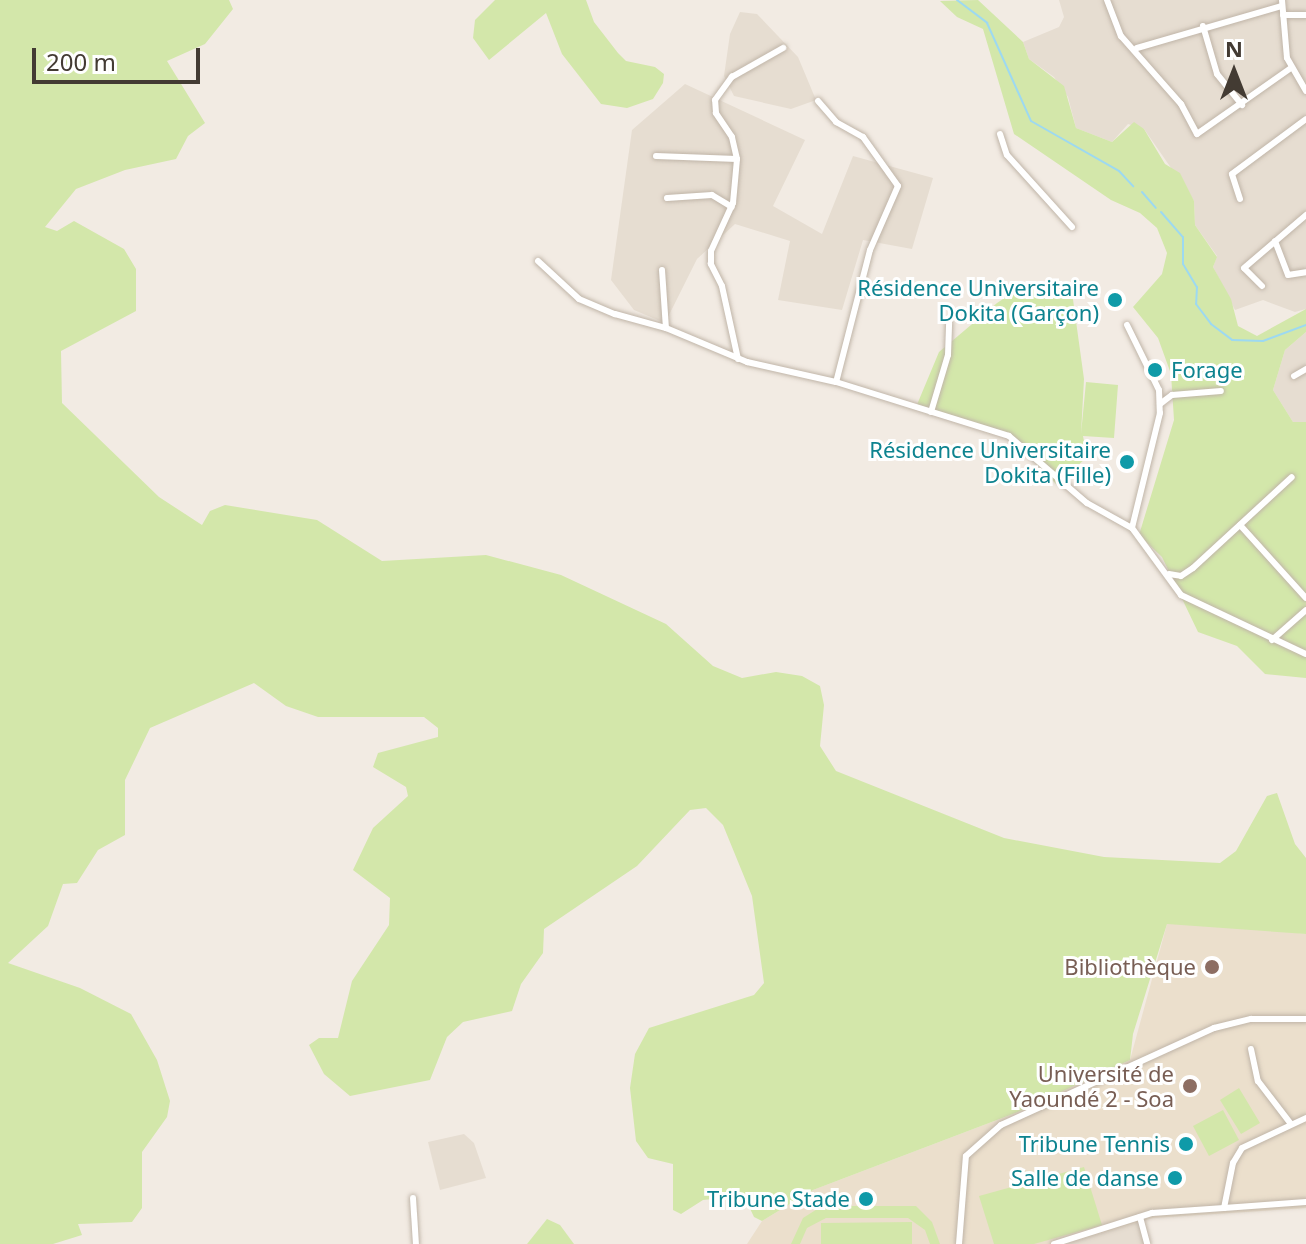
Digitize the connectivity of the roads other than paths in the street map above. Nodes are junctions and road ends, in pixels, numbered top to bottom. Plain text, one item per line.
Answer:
1 (1107, 0) edge
2 (1282, 3) edge
3 (1283, 15) junction
4 (1306, 15) edge
5 (1203, 26) junction
6 (1137, 48) junction
7 (783, 52) dead end
8 (765, 59) junction
9 (769, 67) dead end
10 (1291, 68) junction
11 (1306, 91) edge
12 (818, 101) dead end
13 (1242, 105) junction
14 (1306, 119) edge
15 (1000, 134) dead end
16 (656, 156) dead end
17 (737, 159) junction
18 (667, 198) dead end
19 (1240, 199) dead end
20 (732, 207) junction
21 (1306, 215) edge
22 (1072, 227) dead end
23 (1275, 241) junction
24 (538, 261) dead end
25 (662, 270) dead end
26 (1306, 272) edge
27 (1262, 286) dead end
28 (949, 323) dead end
29 (1127, 325) dead end
30 (666, 328) junction
31 (738, 359) junction
32 (1306, 369) edge
33 (1294, 376) dead end
34 (836, 382) junction
35 (1221, 391) dead end
36 (1160, 404) junction
37 (931, 412) junction
38 (1292, 477) dead end
39 (1240, 525) junction
40 (1132, 528) junction
41 (1169, 574) junction
42 (1306, 598) edge
43 (1306, 610) edge
44 (1272, 640) junction
45 (1306, 654) edge
46 (1306, 1019) edge
47 (1251, 1049) dead end
48 (1306, 1118) edge
49 (1291, 1124) junction
50 (413, 1198) dead end
51 (1306, 1202) edge
52 (1224, 1208) junction
53 (1140, 1217) junction
54 (416, 1244) edge
55 (959, 1244) edge
56 (1054, 1244) edge
57 (1147, 1244) edge

1 - 6 street
2 - 3 street
2 - 5 street
3 - 4 street
3 - 10 street
5 - 6 street
5 - 13 street
6 - 13 street
7 - 8 street
8 - 9 street
8 - 17 street
10 - 11 street
10 - 13 street
12 - 34 street
14 - 19 street
15 - 22 street
16 - 17 street
17 - 20 street
18 - 20 street
20 - 31 street
21 - 23 street
23 - 26 street
23 - 27 street
24 - 30 street
25 - 30 street
28 - 37 street
29 - 36 street
30 - 31 street
31 - 34 street
32 - 33 street
34 - 37 street
35 - 36 street
36 - 40 street
37 - 40 street
38 - 39 street
39 - 41 street
39 - 42 street
40 - 41 street
41 - 44 street
43 - 44 street
44 - 45 street
46 - 55 street
47 - 49 street
48 - 49 street
49 - 52 street
50 - 54 street
51 - 52 street
52 - 53 street
53 - 56 street
53 - 57 street

